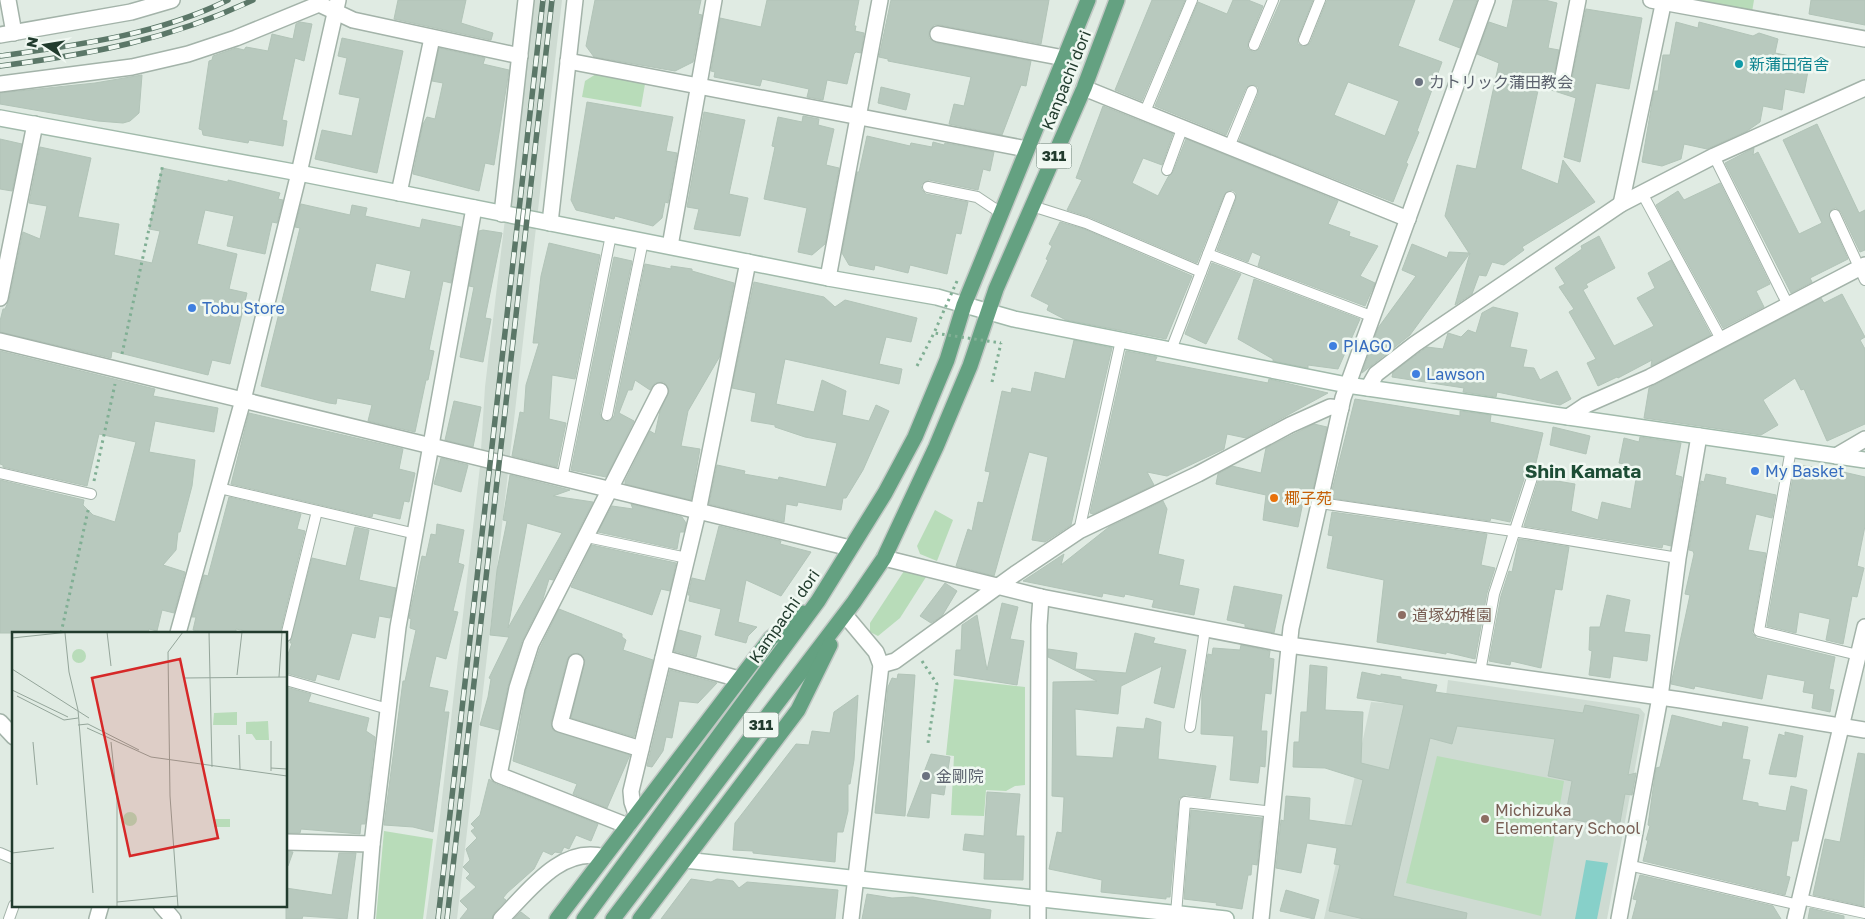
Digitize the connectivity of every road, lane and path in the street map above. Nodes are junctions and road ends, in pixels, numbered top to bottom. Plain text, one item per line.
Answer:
1 (8, 0) edge
2 (172, 0) edge
3 (526, 0) edge
4 (575, 0) edge
5 (714, 0) edge
6 (880, 0) edge
7 (1088, 0) edge
8 (1117, 0) edge
9 (1192, 0) edge
10 (1273, 0) edge
11 (1320, 0) edge
12 (1487, 0) edge
13 (1578, 0) edge
14 (1659, 1) edge
15 (336, 5) edge
16 (7, 34) edge
17 (938, 34) dead end
18 (432, 38) junction
19 (1865, 39) edge
20 (1304, 40) dead end
21 (1254, 45) dead end
22 (520, 56) junction
23 (1064, 58) junction
24 (568, 61) junction
25 (1562, 82) dead end
26 (0, 84) edge
27 (699, 85) junction
28 (1084, 88) junction
29 (1865, 88) edge
30 (1252, 91) dead end
31 (1144, 114) junction
32 (0, 118) edge
33 (858, 118) junction
34 (35, 124) junction
35 (1182, 130) junction
36 (1229, 147) junction
37 (166, 149) junction
38 (1027, 149) junction
39 (1714, 156) junction
40 (1167, 170) dead end
41 (299, 173) junction
42 (928, 187) dead end
43 (399, 193) junction
44 (1643, 195) junction
45 (1230, 198) dead end
46 (1621, 204) junction
47 (1032, 206) junction
48 (474, 208) junction
49 (1001, 213) junction
50 (502, 214) junction
51 (1834, 214) dead end
52 (1408, 219) junction
53 (550, 223) junction
54 (611, 234) junction
55 (643, 241) junction
56 (670, 246) junction
57 (1208, 254) junction
58 (748, 262) junction
59 (1863, 271) edge
60 (1201, 272) junction
61 (828, 278) junction
62 (957, 281) dead end
63 (0, 298) edge
64 (964, 305) junction
65 (1788, 305) junction
66 (988, 312) junction
67 (1372, 316) junction
68 (934, 333) junction
69 (1721, 339) junction
70 (1121, 340) junction
71 (0, 341) edge
72 (1171, 350) junction
73 (917, 366) dead end
74 (118, 370) junction
75 (992, 382) dead end
76 (1347, 385) junction
77 (1368, 388) junction
78 (660, 391) dead end
79 (243, 400) junction
80 (1340, 408) junction
81 (607, 415) dead end
82 (1568, 417) junction
83 (1699, 436) junction
84 (1865, 439) edge
85 (432, 447) junction
86 (1791, 449) junction
87 (1836, 456) junction
88 (1865, 460) edge
89 (0, 473) edge
90 (1532, 478) dead end
91 (562, 479) junction
92 (218, 488) junction
93 (611, 491) junction
94 (92, 494) junction
95 (1320, 503) junction
96 (317, 510) junction
97 (698, 512) junction
98 (1079, 531) junction
99 (1513, 531) junction
100 (416, 534) junction
101 (587, 537) junction
102 (850, 548) junction
103 (687, 558) junction
104 (884, 558) junction
105 (1678, 558) junction
106 (998, 586) junction
107 (1041, 596) junction
108 (818, 601) junction
109 (845, 615) junction
110 (1865, 627) edge
111 (1205, 629) junction
112 (61, 632) edge
113 (178, 632) edge
114 (287, 632) edge
115 (1289, 645) junction
116 (1858, 655) junction
117 (663, 658) junction
118 (921, 660) dead end
119 (576, 662) dead end
120 (881, 665) junction
121 (1480, 672) junction
122 (738, 679) junction
123 (288, 681) edge
124 (1660, 697) junction
125 (388, 709) junction
126 (0, 722) edge
127 (1842, 725) junction
128 (1190, 727) dead end
129 (1865, 730) edge
130 (12, 735) edge
131 (928, 743) dead end
132 (641, 749) junction
133 (1274, 812) junction
134 (632, 820) junction
135 (288, 842) edge
136 (372, 844) junction
137 (0, 853) edge
138 (604, 858) junction
139 (12, 859) edge
140 (685, 860) junction
141 (1628, 865) junction
142 (856, 878) junction
143 (1038, 898) junction
144 (14, 906) edge
145 (101, 906) edge
146 (162, 906) edge
147 (1798, 908) edge
148 (1865, 913) edge
149 (1176, 914) junction
150 (9, 919) edge
151 (97, 919) edge
152 (173, 919) edge
153 (366, 919) edge
154 (502, 919) edge
155 (557, 919) edge
156 (584, 919) edge
157 (612, 919) edge
158 (640, 919) edge
159 (851, 919) edge
160 (1038, 919) edge
161 (1226, 919) edge
162 (1261, 919) edge
163 (1618, 919) edge

1 - 16 street
2 - 16 street
3 - 22 street
4 - 24 street
5 - 27 street
6 - 33 street
7 - 23 main road, Kanpachi dori / 311
8 - 28 main road, Kanpachi dori / 311
9 - 31 lane
10 - 21 lane
11 - 20 lane
12 - 52 street
13 - 25 street
14 - 19 street
14 - 46 street
15 - 18 street
15 - 26 street
15 - 41 street
17 - 23 street
18 - 22 street
18 - 43 street
22 - 50 street
23 - 38 main road, Kanpachi dori / 311
24 - 27 street
24 - 53 street
27 - 33 street
27 - 56 street
28 - 31 street
28 - 47 main road, Kanpachi dori / 311
29 - 39 street
30 - 36 lane
31 - 35 street
32 - 34 street
33 - 38 street
33 - 61 street
34 - 37 street
34 - 63 street
35 - 36 street
35 - 40 lane
36 - 52 street
37 - 41 street
37 - 74 path
38 - 49 main road, Kanpachi dori / 311
39 - 44 street
39 - 65 lane
41 - 43 street
41 - 79 street
42 - 49 lane
43 - 48 street
44 - 46 street
44 - 69 lane
45 - 57 lane
46 - 77 street
47 - 60 lane
47 - 66 main road, Kanpachi dori / 311
48 - 50 street
48 - 85 street
49 - 64 main road, Kanpachi dori / 311
50 - 53 street
51 - 59 lane
52 - 67 street
53 - 54 street
54 - 55 street
54 - 91 lane
55 - 56 street
55 - 81 lane
56 - 58 street
57 - 60 lane
57 - 67 lane
58 - 61 street
58 - 97 street
59 - 65 street
60 - 72 lane
61 - 64 street
62 - 68 path, bridge
64 - 66 street
64 - 102 main road, Kampachi dori / 311
65 - 69 street
66 - 70 street
66 - 104 main road, 311
67 - 76 street
68 - 73 path
68 - 75 path, bridge
69 - 82 street
70 - 72 street
70 - 98 lane
71 - 74 street
72 - 76 street
74 - 79 street
74 - 94 path
76 - 77 street
76 - 80 street
77 - 82 street
78 - 93 street
79 - 85 street
79 - 92 street
80 - 95 street
80 - 98 street
82 - 83 street
83 - 86 street
83 - 105 street
84 - 87 street
85 - 91 street
85 - 100 street
86 - 87 street
86 - 116 lane
87 - 88 street
89 - 94 lane
90 - 99 lane
91 - 93 street
92 - 96 lane
92 - 113 street
93 - 97 street
93 - 101 street
94 - 112 path
95 - 99 lane
95 - 115 street
96 - 100 lane
96 - 114 lane
97 - 102 street
97 - 103 street
98 - 106 street
99 - 105 lane
99 - 121 lane
100 - 125 street
101 - 103 lane
101 - 134 street
102 - 108 main road, Kampachi dori / 311
103 - 117 street
104 - 106 street
104 - 109 main road, 311
105 - 124 street
106 - 107 street
106 - 120 street
107 - 111 street
107 - 143 street
108 - 122 main road
108 - 156 main road, Kampachi dori / 311
109 - 120 street
109 - 140 main road
109 - 157 main road, 311
110 - 116 street
111 - 115 street
111 - 128 lane
115 - 121 street
115 - 133 street
116 - 127 street
117 - 122 street
117 - 132 street
118 - 131 path
119 - 132 street
120 - 142 street
121 - 124 street
122 - 134 main road
123 - 125 lane
124 - 127 street
124 - 141 street
125 - 136 street
126 - 130 street
127 - 129 street
127 - 147 street
132 - 134 street
133 - 149 lane
133 - 162 street
134 - 138 main road
135 - 136 street
136 - 153 street
137 - 139 lane
138 - 154 street
138 - 155 main road
140 - 142 street
140 - 158 main road
141 - 147 lane
141 - 163 street
142 - 143 street
142 - 159 street
143 - 149 street
143 - 160 street
144 - 150 lane
145 - 151 street
146 - 152 street
147 - 148 lane
149 - 161 street

